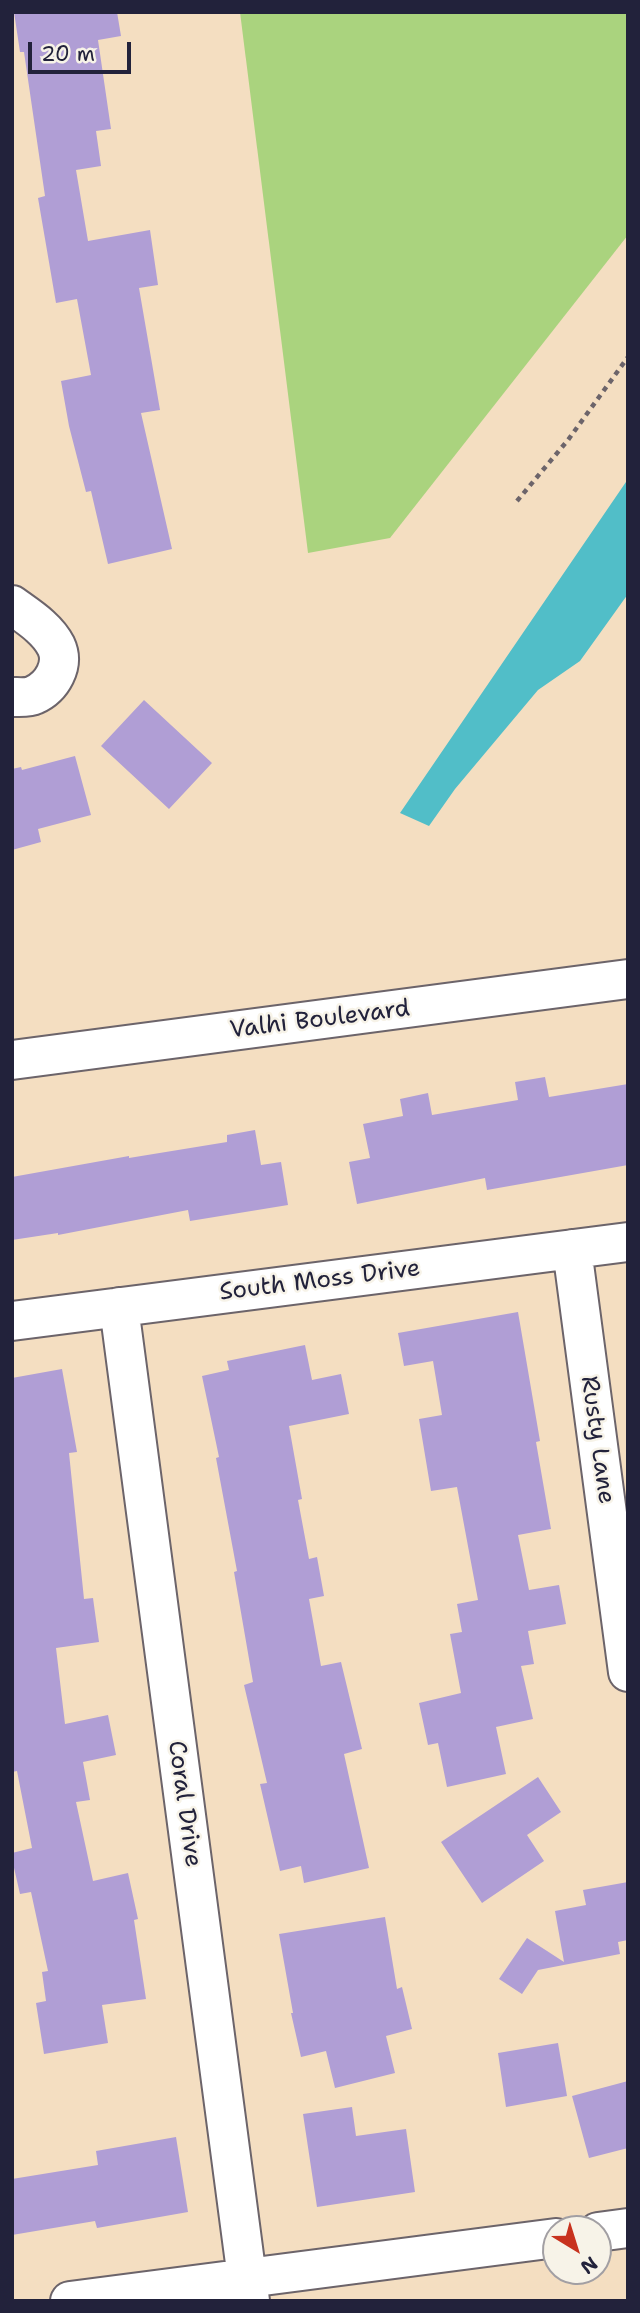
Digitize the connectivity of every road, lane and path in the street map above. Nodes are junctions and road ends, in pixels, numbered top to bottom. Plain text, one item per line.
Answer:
1 (628, 357) edge
2 (517, 501) dead end
3 (12, 605) edge
4 (12, 697) edge
5 (628, 979) edge
6 (12, 1060) edge
7 (628, 1242) edge
8 (572, 1249) junction
9 (119, 1307) junction
10 (12, 1321) edge
11 (628, 1672) edge
12 (542, 2240) edge
13 (248, 2290) edge
14 (70, 2301) edge

1 - 2 path
3 - 4 street
5 - 6 street, Valhi Boulevard
7 - 8 street, South Moss Drive
8 - 9 street, South Moss Drive
8 - 11 street, Rusty Lane
9 - 10 street, South Moss Drive
9 - 13 street, Coral Drive
12 - 13 street
13 - 14 street

